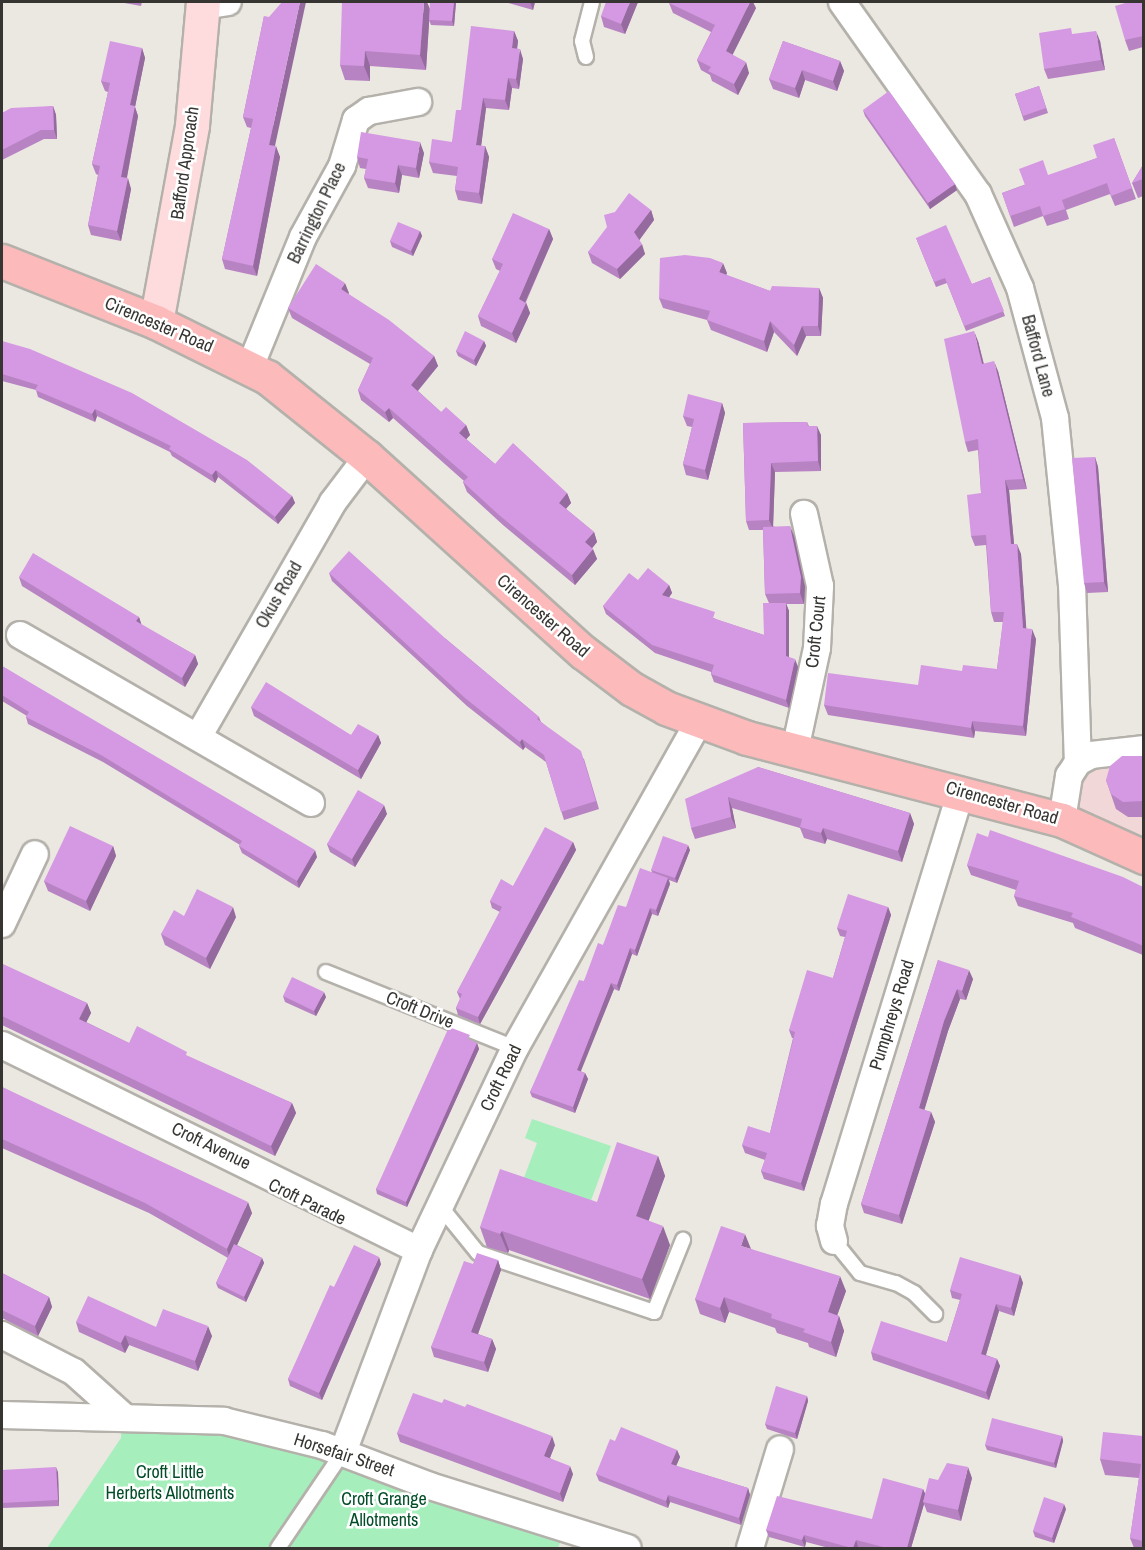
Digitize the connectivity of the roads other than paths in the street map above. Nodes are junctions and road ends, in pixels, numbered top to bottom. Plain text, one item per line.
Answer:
1 (592, 2) edge
2 (842, 2) edge
3 (211, 3) edge
4 (586, 57) dead end
5 (418, 102) dead end
6 (2, 261) edge
7 (156, 322) junction
8 (250, 367) junction
9 (367, 457) junction
10 (804, 514) dead end
11 (20, 635) dead end
12 (698, 723) junction
13 (198, 737) junction
14 (1143, 749) edge
15 (795, 750) junction
16 (1078, 762) junction
17 (961, 791) junction
18 (310, 803) dead end
19 (1062, 820) junction
20 (35, 854) dead end
21 (1143, 857) edge
22 (2, 924) edge
23 (326, 972) dead end
24 (2, 1045) edge
25 (515, 1048) junction
26 (2, 1056) edge
27 (440, 1206) junction
28 (683, 1240) dead end
29 (834, 1241) joint
30 (419, 1250) junction
31 (935, 1314) dead end
32 (2, 1335) edge
33 (2, 1415) edge
34 (122, 1415) junction
35 (780, 1449) dead end
36 (343, 1452) junction
37 (278, 1548) edge
38 (628, 1548) edge
39 (750, 1548) edge

1 - 4 lane
2 - 16 street, Bafford Lane
3 - 7 street, Bafford Approach
5 - 8 street, Barrington Place
6 - 7 main road, Cirencester Road
7 - 8 main road, Cirencester Road
8 - 9 main road, Cirencester Road
9 - 12 main road, Cirencester Road
9 - 13 street, Okus Road
10 - 15 street, Croft Court
11 - 13 street
12 - 15 main road, Cirencester Road
12 - 25 street, Croft Road
13 - 18 street
14 - 16 street
15 - 17 main road, Cirencester Road
16 - 19 street
17 - 19 main road, Cirencester Road
17 - 29 street, Pumphreys Road
19 - 21 main road, Cirencester Road
20 - 22 street
23 - 25 lane, Croft Drive
24 - 30 street, Croft Avenue
25 - 27 street, Croft Road
26 - 30 street, Croft Parade
27 - 28 lane
27 - 30 street, Croft Road
29 - 31 lane
30 - 36 street, Croft Road
32 - 34 street
33 - 34 street, Horsefair Street
34 - 36 street, Horsefair Street
35 - 39 street
36 - 37 lane
36 - 38 street, Horsefair Street

